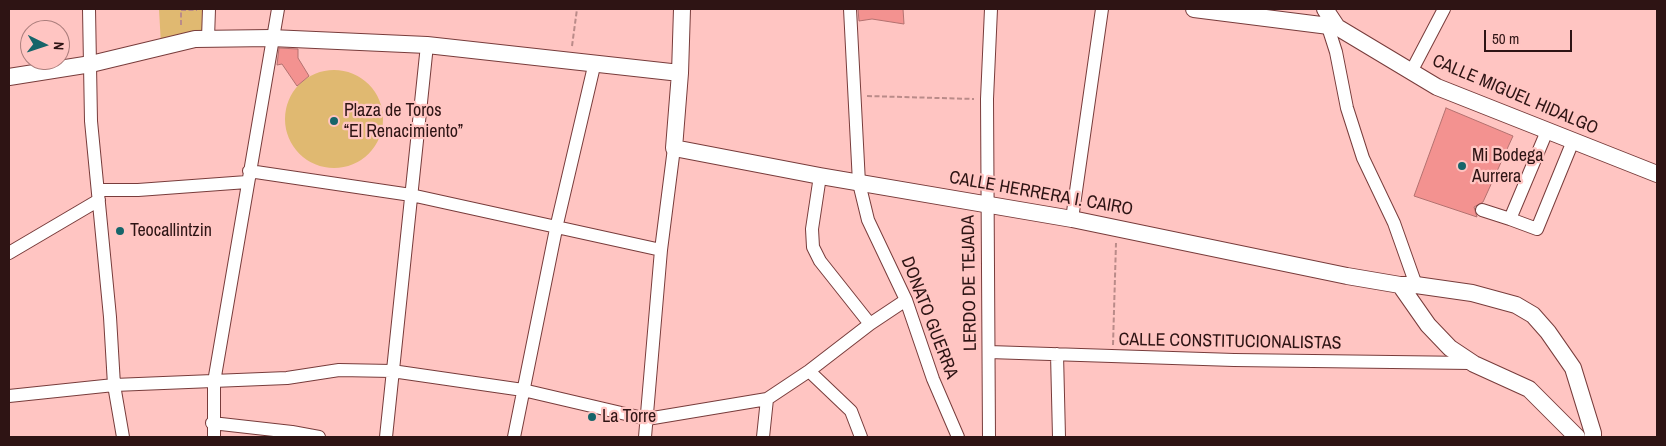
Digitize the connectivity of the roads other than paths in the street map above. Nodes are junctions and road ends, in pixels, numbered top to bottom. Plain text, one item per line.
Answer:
1 (89, 9) edge
2 (209, 9) edge
3 (278, 9) edge
4 (678, 9) edge
5 (850, 9) edge
6 (991, 9) edge
7 (1102, 9) edge
8 (1194, 9) edge
9 (1325, 9) edge
10 (1444, 9) edge
11 (1332, 27) junction
12 (208, 38) junction
13 (271, 38) junction
14 (427, 44) junction
15 (595, 62) junction
16 (91, 64) junction
17 (1411, 72) junction
18 (680, 73) junction
19 (9, 77) edge
20 (1547, 131) junction
21 (1573, 142) junction
22 (674, 148) junction
23 (1657, 174) edge
24 (248, 176) junction
25 (820, 176) junction
26 (859, 183) junction
27 (99, 195) junction
28 (411, 195) junction
29 (987, 203) junction
30 (1482, 210) dead end
31 (1072, 219) junction
32 (1510, 219) junction
33 (556, 227) junction
34 (661, 250) junction
35 (9, 253) edge
36 (1408, 285) junction
37 (906, 300) junction
38 (870, 324) junction
39 (989, 352) junction
40 (1057, 354) junction
41 (1472, 363) junction
42 (392, 370) junction
43 (809, 371) junction
44 (214, 382) junction
45 (114, 386) junction
46 (523, 390) junction
47 (9, 396) edge
48 (767, 399) junction
49 (647, 419) junction
50 (212, 423) junction
51 (123, 437) edge
52 (214, 437) edge
53 (319, 437) edge
54 (386, 437) edge
55 (514, 437) edge
56 (645, 437) edge
57 (763, 437) edge
58 (861, 437) edge
59 (958, 437) edge
60 (989, 437) edge
61 (1059, 437) edge
62 (1577, 437) edge
63 (1593, 437) edge

1 - 16 street
2 - 12 street
3 - 13 street
4 - 18 main road
5 - 26 street, DONATO GUERRA
6 - 29 street, LERDO DE TEJADA
7 - 31 street
8 - 11 main road
9 - 11 main road
10 - 17 street
11 - 17 main road, CALLE MIGUEL HIDALGO
11 - 36 street
12 - 13 main road
12 - 16 main road
13 - 14 main road
13 - 24 street
14 - 15 main road
14 - 28 street
15 - 18 main road
15 - 33 street
16 - 19 main road
16 - 27 street
17 - 20 main road, CALLE MIGUEL HIDALGO
18 - 22 main road
20 - 21 main road, CALLE MIGUEL HIDALGO
20 - 32 street
21 - 23 main road, CALLE MIGUEL HIDALGO
21 - 32 street
22 - 25 main road, CALLE HERRERA I. CAIRO
22 - 34 street
24 - 27 street
24 - 28 street
24 - 44 street
25 - 26 main road, CALLE HERRERA I. CAIRO
25 - 38 street
26 - 29 main road, CALLE HERRERA I. CAIRO
26 - 37 street, DONATO GUERRA
27 - 35 street
27 - 45 street
28 - 33 street
28 - 42 street
29 - 31 main road, CALLE HERRERA I. CAIRO
29 - 39 street, LERDO DE TEJADA
30 - 32 street
31 - 36 main road, CALLE HERRERA I. CAIRO
33 - 34 street
33 - 46 street
34 - 49 street
36 - 41 main road
36 - 63 main road, CALLE HERRERA I. CAIRO
37 - 38 street
37 - 59 street, DONATO GUERRA
38 - 43 street
39 - 40 street, CALLE CONSTITUCIONALISTAS
39 - 60 street, LERDO DE TEJADA
40 - 41 street, CALLE CONSTITUCIONALISTAS
40 - 61 street
41 - 62 main road
42 - 44 street
42 - 46 street
42 - 54 street
43 - 48 street
43 - 58 street
44 - 45 street
44 - 50 street
45 - 47 street
45 - 51 street
46 - 49 street
46 - 55 street
48 - 49 street
48 - 57 street
49 - 56 street
50 - 52 street
50 - 53 street

